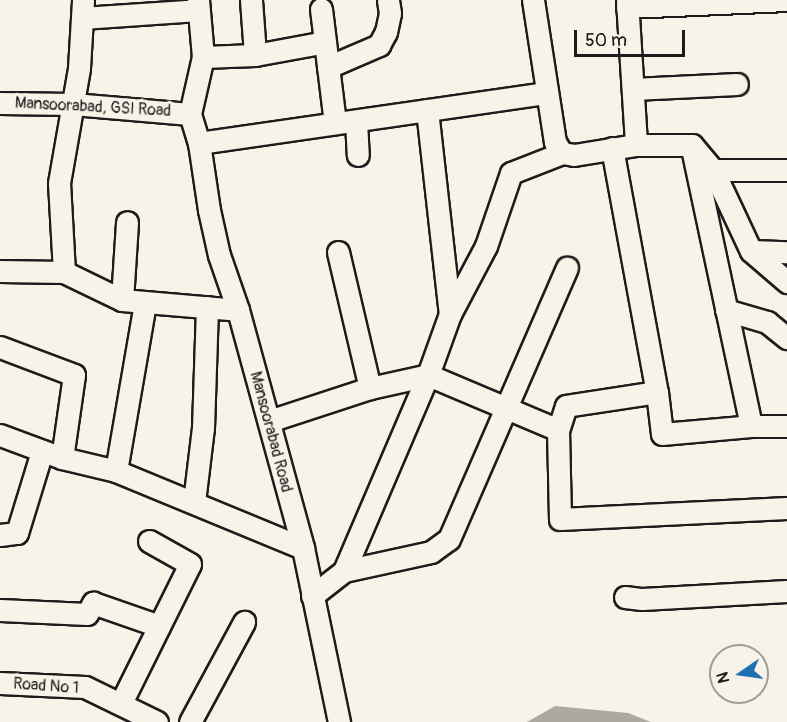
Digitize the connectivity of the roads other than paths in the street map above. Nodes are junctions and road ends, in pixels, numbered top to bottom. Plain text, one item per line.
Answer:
1 (251, 0) edge
2 (388, 0) edge
3 (533, 0) edge
4 (785, 0) edge
5 (627, 4) edge
6 (198, 5) edge
7 (83, 9) edge
8 (321, 9) dead end
9 (325, 42) junction
10 (255, 55) junction
11 (203, 57) junction
12 (328, 67) junction
13 (737, 84) dead end
14 (633, 89) junction
15 (546, 93) junction
16 (0, 103) edge
17 (73, 104) junction
18 (427, 110) junction
19 (190, 114) junction
20 (356, 121) junction
21 (335, 123) junction
22 (199, 143) junction
23 (636, 145) junction
24 (692, 146) junction
25 (612, 148) junction
26 (562, 153) junction
27 (358, 155) dead end
28 (713, 170) junction
29 (787, 170) edge
30 (127, 222) dead end
31 (751, 251) junction
32 (338, 252) dead end
33 (787, 252) edge
34 (567, 267) dead end
35 (0, 271) edge
36 (64, 272) junction
37 (787, 282) edge
38 (122, 300) junction
39 (145, 303) junction
40 (207, 307) junction
41 (238, 309) junction
42 (726, 310) junction
43 (450, 314) junction
44 (787, 338) edge
45 (0, 347) edge
46 (428, 375) junction
47 (370, 388) junction
48 (657, 392) junction
49 (506, 408) junction
50 (268, 421) junction
51 (751, 426) junction
52 (787, 426) edge
53 (558, 430) junction
54 (0, 435) edge
55 (42, 451) junction
56 (62, 458) junction
57 (116, 471) junction
58 (195, 502) junction
59 (787, 508) edge
60 (0, 535) edge
61 (149, 541) dead end
62 (303, 548) junction
63 (344, 571) junction
64 (787, 591) edge
65 (312, 596) junction
66 (625, 597) dead end
67 (0, 610) edge
68 (244, 622) dead end
69 (159, 626) junction
70 (0, 683) edge
71 (121, 703) junction
72 (151, 720) edge
73 (190, 722) edge
74 (339, 722) edge

1 - 10 street
2 - 12 street
3 - 15 street
4 - 5 street
5 - 14 street
6 - 7 street
6 - 11 street
7 - 17 street
8 - 9 street
9 - 10 street
9 - 12 street
10 - 11 street
11 - 19 street
12 - 21 street
13 - 14 street
14 - 23 street
15 - 18 street
15 - 26 street
16 - 17 street, Mansoorabad, GSI Road
17 - 19 street, Mansoorabad, GSI Road
17 - 36 street
18 - 20 street
18 - 43 street
19 - 22 street, Mansoorabad, GSI Road
20 - 21 street
20 - 27 street
21 - 22 street
22 - 41 street, Mansoorabad Road
23 - 24 street
23 - 25 street
24 - 28 street
24 - 42 street
25 - 26 street
25 - 48 street
26 - 43 street
28 - 29 street
28 - 31 street
30 - 38 street
31 - 33 street
31 - 37 street
32 - 47 street
34 - 49 street
35 - 36 street
36 - 38 street
38 - 39 street
39 - 40 street
39 - 57 street
40 - 41 street
40 - 58 street
41 - 50 street, Mansoorabad Road
42 - 44 street
42 - 51 street
43 - 46 street
45 - 56 street
46 - 47 street
46 - 49 street
46 - 63 street
47 - 50 street
48 - 51 street
48 - 53 street
49 - 53 street
49 - 63 street
50 - 62 street, Mansoorabad Road
51 - 52 street
53 - 59 street
54 - 55 street
55 - 56 street
55 - 60 street
56 - 57 street
57 - 58 street
58 - 62 street
61 - 69 street
62 - 65 street, Mansoorabad Road
63 - 65 street
64 - 66 street
65 - 74 street, Mansoorabad Road
67 - 69 street
68 - 73 street
69 - 71 street
70 - 71 street, Road No 1
71 - 72 street, Road No 1

